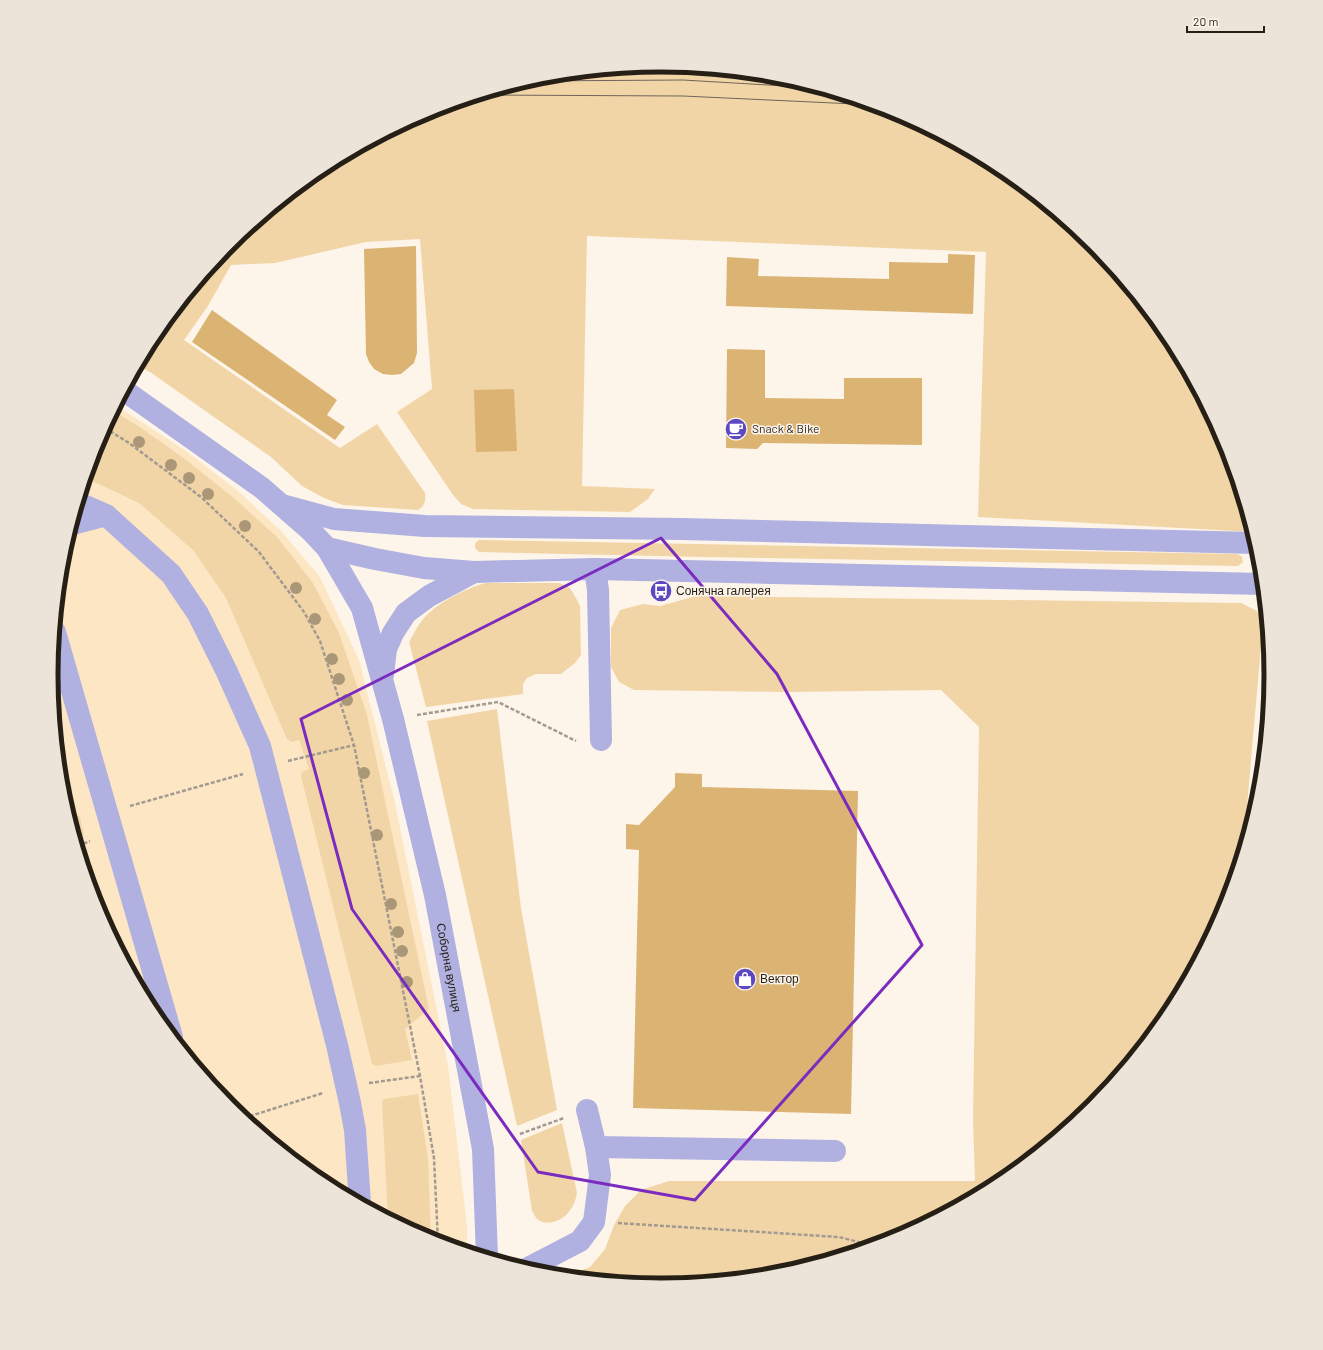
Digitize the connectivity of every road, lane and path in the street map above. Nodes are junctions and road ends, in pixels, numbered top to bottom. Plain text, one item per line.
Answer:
1 (128, 393) edge
2 (110, 431) edge
3 (83, 505) edge
4 (281, 505) junction
5 (106, 515) junction
6 (78, 522) edge
7 (1250, 543) edge
8 (327, 548) junction
9 (595, 569) junction
10 (474, 572) junction
11 (1258, 584) edge
12 (59, 645) edge
13 (382, 683) junction
14 (393, 719) junction
15 (601, 740) dead end
16 (578, 742) dead end
17 (354, 745) junction
18 (266, 767) junction
19 (108, 813) junction
20 (83, 844) edge
21 (168, 1021) edge
22 (420, 1076) junction
23 (346, 1086) junction
24 (587, 1110) joint
25 (250, 1116) edge
26 (520, 1134) dead end
27 (596, 1147) junction
28 (835, 1151) dead end
29 (360, 1198) edge
30 (594, 1222) junction
31 (438, 1235) edge
32 (863, 1243) edge
33 (487, 1252) edge
34 (534, 1265) edge

1 - 4 street, Соборна вулиця
2 - 17 path
3 - 5 street
4 - 7 street
4 - 8 street, Соборна вулиця
5 - 6 street
5 - 18 street
8 - 10 street
8 - 13 street, Соборна вулиця
9 - 10 street
9 - 11 street
9 - 15 street
10 - 13 street
12 - 19 street
13 - 14 street, Соборна вулиця
14 - 16 path
14 - 33 street, Соборна вулиця
17 - 18 path
17 - 22 path
18 - 19 path
18 - 23 street
19 - 20 path
19 - 21 street
22 - 23 path
22 - 31 path
23 - 25 path
23 - 29 street
24 - 26 path
24 - 27 street
27 - 28 street
27 - 30 street
30 - 32 path
30 - 34 street

